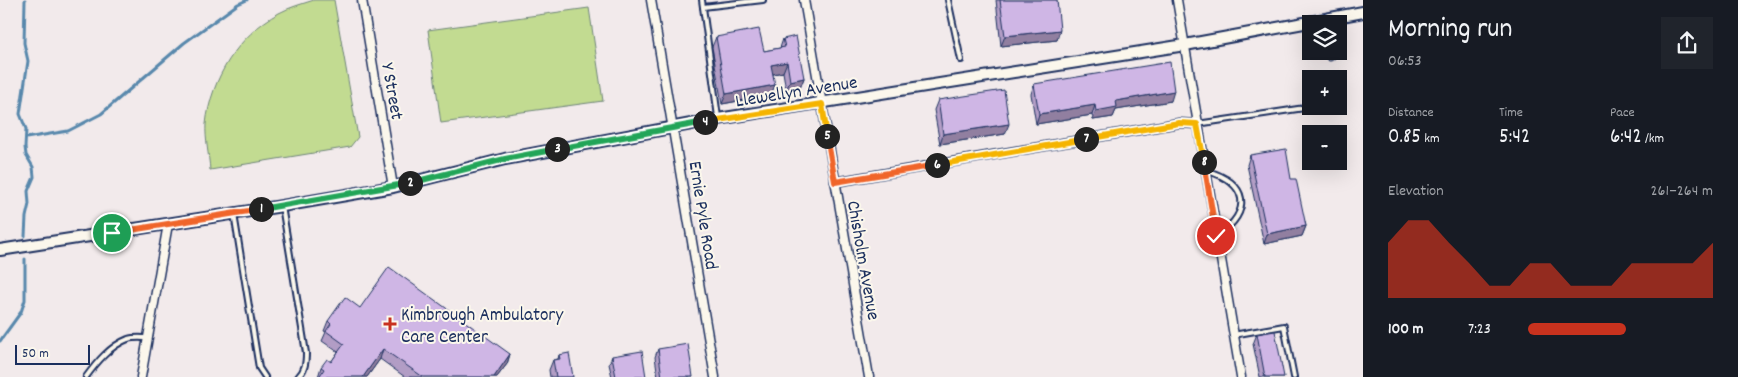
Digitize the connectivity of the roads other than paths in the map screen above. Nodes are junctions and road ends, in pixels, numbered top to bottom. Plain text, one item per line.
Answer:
1 (362, 0) edge
2 (652, 0) edge
3 (702, 0) edge
4 (804, 0) edge
5 (948, 0) edge
6 (1177, 0) edge
7 (762, 1) edge
8 (703, 7) junction
9 (1363, 12) edge
10 (1347, 16) edge
11 (1302, 25) edge
12 (1185, 45) junction
13 (961, 60) dead end
14 (822, 104) junction
15 (1302, 108) edge
16 (718, 119) junction
17 (1197, 124) junction
18 (674, 128) junction
19 (1205, 171) junction
20 (835, 182) junction
21 (393, 187) junction
22 (282, 206) junction
23 (234, 214) junction
24 (168, 224) junction
25 (1216, 236) junction
26 (0, 250) edge
27 (1233, 335) junction
28 (148, 338) junction
29 (86, 377) edge
30 (141, 377) edge
31 (265, 377) edge
32 (298, 377) edge
33 (715, 377) edge
34 (869, 377) edge
35 (1241, 377) edge
36 (1294, 377) edge

1 - 21 street, Y Street
2 - 18 street, Ernie Pyle Road
3 - 8 lane
4 - 14 street, Chisholm Avenue
5 - 13 lane
6 - 12 street
7 - 8 lane
8 - 16 lane
9 - 10 street, Llewellyn Avenue
11 - 12 street, Llewellyn Avenue
12 - 14 street, Llewellyn Avenue
12 - 17 street
14 - 16 street, Llewellyn Avenue
14 - 20 street, Chisholm Avenue
15 - 17 lane
16 - 18 street, Llewellyn Avenue
17 - 19 street
17 - 20 street
18 - 21 street, Llewellyn Avenue
18 - 33 street, Ernie Pyle Road
19 - 25 street
19 - 25 lane
20 - 34 street, Chisholm Avenue
21 - 22 street, Llewellyn Avenue
22 - 23 street, Llewellyn Avenue
22 - 32 lane
23 - 24 street, Llewellyn Avenue
23 - 31 lane
24 - 26 street, Llewellyn Avenue
24 - 28 street
25 - 27 street
27 - 35 street
27 - 36 lane
28 - 29 lane
28 - 30 street

